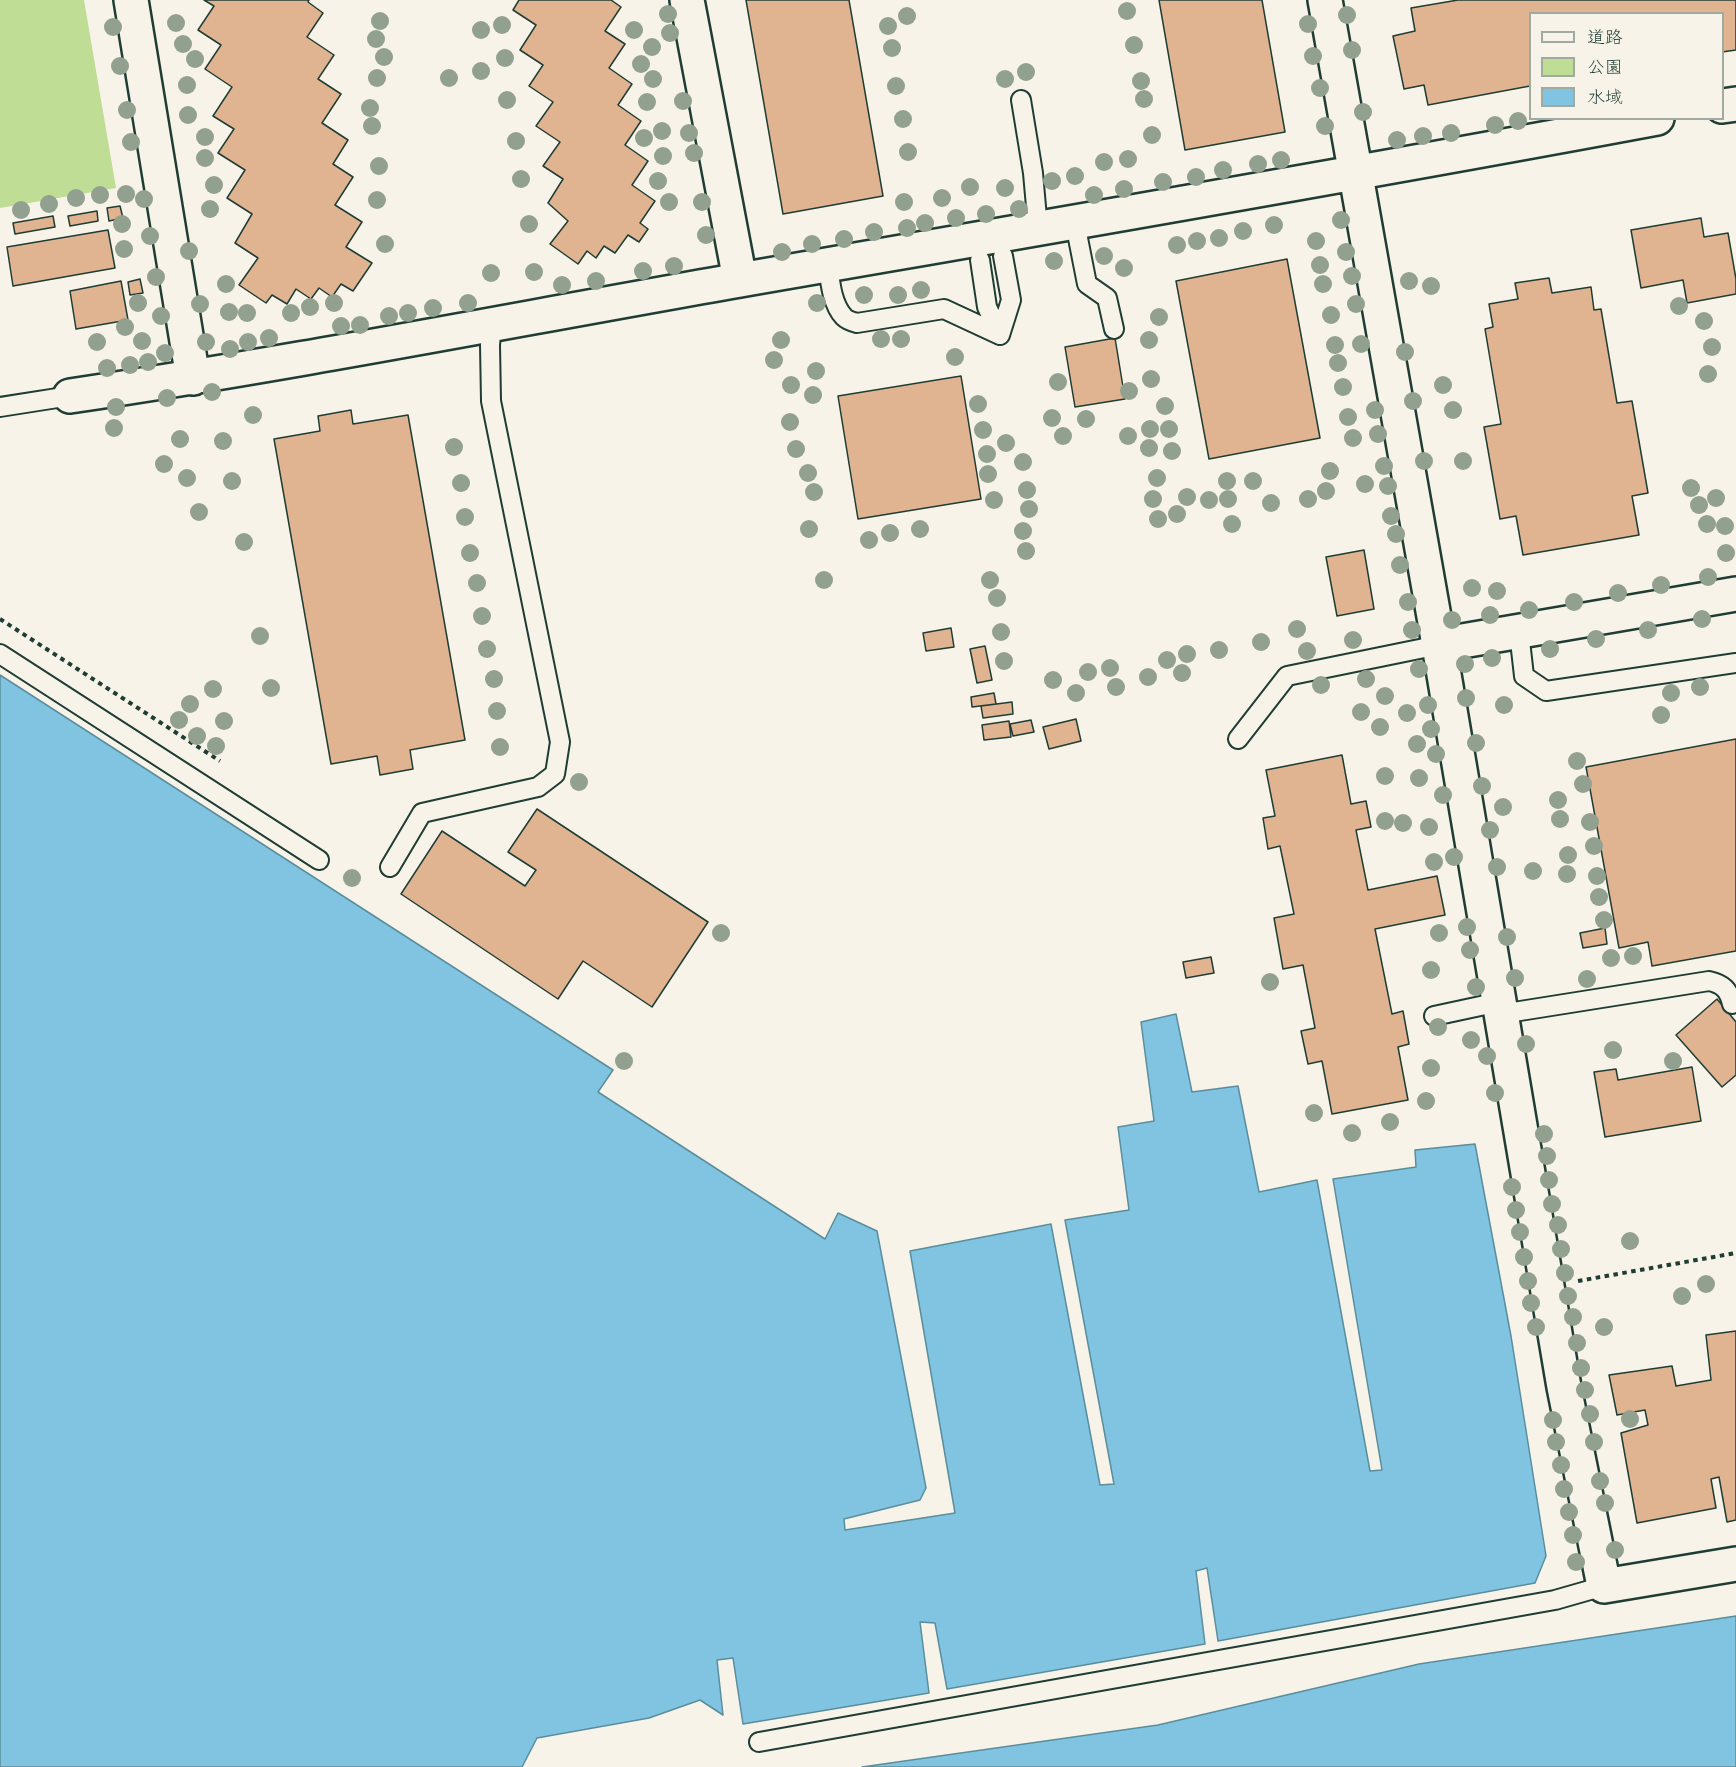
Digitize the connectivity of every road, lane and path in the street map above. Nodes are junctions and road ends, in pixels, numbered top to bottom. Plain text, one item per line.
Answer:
1 (131, 0) edge
2 (687, 0) edge
3 (1325, 0) edge
4 (1021, 100) dead end
5 (1646, 120) edge
6 (1357, 174) junction
7 (1075, 223) junction
8 (1038, 229) junction
9 (1003, 256) dead end
10 (980, 260) dead end
11 (828, 265) junction
12 (740, 280) junction
13 (492, 324) junction
14 (1114, 329) dead end
15 (1000, 335) junction
16 (193, 378) junction
17 (70, 396) joint
18 (0, 407) edge
19 (1736, 594) edge
20 (0, 619) edge
21 (1519, 632) junction
22 (1439, 645) junction
23 (0, 654) edge
24 (1736, 663) edge
25 (1238, 739) dead end
26 (220, 761) dead end
27 (319, 860) dead end
28 (390, 867) dead end
29 (1731, 993) edge
30 (1500, 1008) junction
31 (1434, 1016) dead end
32 (1736, 1253) edge
33 (1578, 1281) dead end
34 (1736, 1564) edge
35 (1604, 1586) junction
36 (759, 1742) dead end

1 - 16 street
2 - 12 street
3 - 6 street
4 - 8 lane
5 - 6 street
6 - 7 street
6 - 22 street
7 - 8 street
7 - 14 lane
8 - 11 street
9 - 15 lane
10 - 15 lane
11 - 12 street
11 - 15 lane
12 - 13 street
13 - 16 street
13 - 28 lane
16 - 17 street
17 - 18 lane
19 - 21 street
20 - 26 path
21 - 22 street
21 - 24 lane
22 - 25 lane
22 - 30 street
23 - 27 lane
29 - 30 lane
30 - 31 lane
30 - 35 street
32 - 33 path
34 - 35 street
35 - 36 lane

